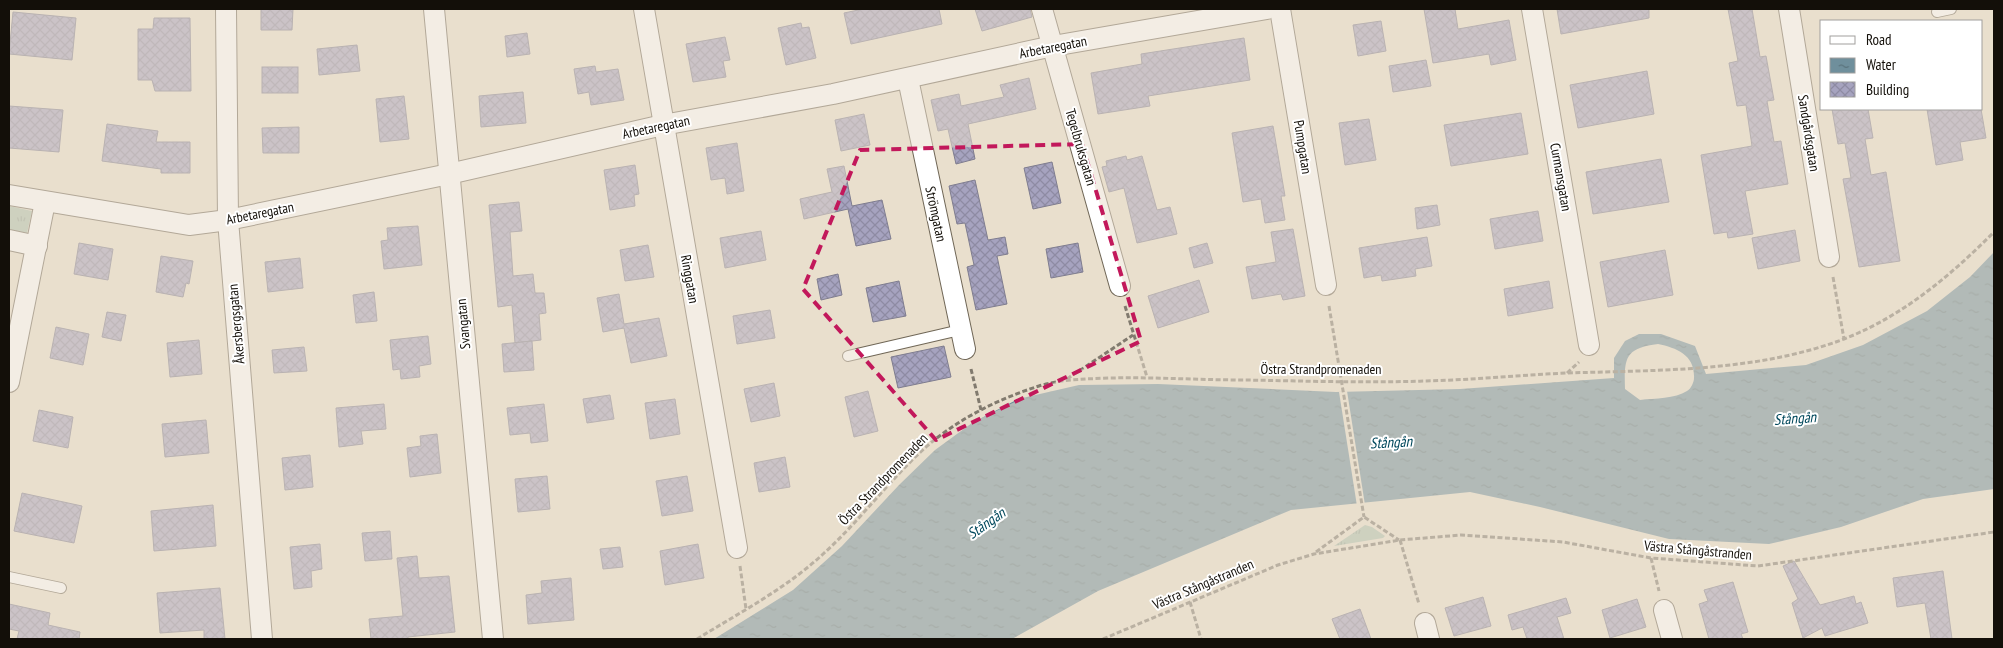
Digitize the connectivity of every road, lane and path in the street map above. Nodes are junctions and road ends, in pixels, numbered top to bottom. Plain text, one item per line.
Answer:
1 (226, 9) edge
2 (434, 9) edge
3 (644, 9) edge
4 (1042, 9) edge
5 (1267, 9) edge
6 (1280, 9) edge
7 (1532, 9) edge
8 (1789, 9) edge
9 (1951, 9) edge
10 (1937, 12) dead end
11 (1053, 46) junction
12 (908, 78) junction
13 (663, 125) junction
14 (449, 174) junction
15 (9, 195) edge
16 (45, 202) junction
17 (228, 220) junction
18 (1994, 232) edge
19 (9, 240) edge
20 (37, 246) junction
21 (1830, 257) joint
22 (1326, 285) joint
23 (1120, 286) joint
24 (960, 330) junction
25 (1133, 335) junction
26 (1844, 338) junction
27 (1589, 345) dead end
28 (966, 349) joint
29 (848, 356) dead end
30 (1147, 377) junction
31 (1067, 379) junction
32 (1342, 381) junction
33 (9, 382) edge
34 (981, 410) junction
35 (1364, 517) junction
36 (1994, 532) edge
37 (1400, 540) junction
38 (737, 548) joint
39 (1314, 554) junction
40 (1651, 558) junction
41 (9, 577) edge
42 (61, 588) dead end
43 (1190, 602) junction
44 (746, 609) junction
45 (1664, 610) joint
46 (1427, 631) edge
47 (262, 639) edge
48 (493, 639) edge
49 (697, 639) edge
50 (1103, 639) edge
51 (1201, 639) edge
52 (1672, 639) edge

1 - 17 street, Åkersbergsgatan
2 - 14 street, Svangatan
3 - 13 street, Ringgatan
4 - 11 street, Tegelbruksgatan
5 - 11 street, Arbetaregatan
6 - 22 street, Pumpgatan
7 - 27 street, Curmansgatan
8 - 21 street, Sandgårdsgatan
9 - 10 lane
11 - 12 street, Arbetaregatan
11 - 23 street, Tegelbruksgatan
12 - 13 street, Arbetaregatan
12 - 24 street, Strömgatan
13 - 14 street, Arbetaregatan
13 - 38 street, Ringgatan
14 - 17 street, Arbetaregatan
14 - 48 street, Svangatan
15 - 16 street, Arbetaregatan
16 - 17 street, Arbetaregatan
16 - 20 street
17 - 47 street, Åkersbergsgatan
18 - 26 path, Östra Strandpromenaden
19 - 20 street
20 - 33 street
21 - 26 path
22 - 32 path
23 - 25 path
24 - 28 street, Strömgatan
24 - 29 lane
25 - 30 path
25 - 31 path
26 - 32 path, Östra Strandpromenaden
28 - 34 path
30 - 31 path, Östra Strandpromenaden
30 - 32 path, Östra Strandpromenaden
31 - 34 path, Östra Strandpromenaden
32 - 35 path
34 - 44 path, Östra Strandpromenaden
35 - 37 path
35 - 39 path, Västra Stångåstranden
36 - 40 path, Västra Stångåstranden
37 - 39 path, Västra Stångåstranden
37 - 40 path, Västra Stångåstranden
37 - 46 path
38 - 44 path
39 - 43 path, Västra Stångåstranden
40 - 45 path
41 - 42 lane
43 - 50 path, Västra Stångåstranden
43 - 51 path
44 - 49 path, Östra Strandpromenaden
45 - 52 street

